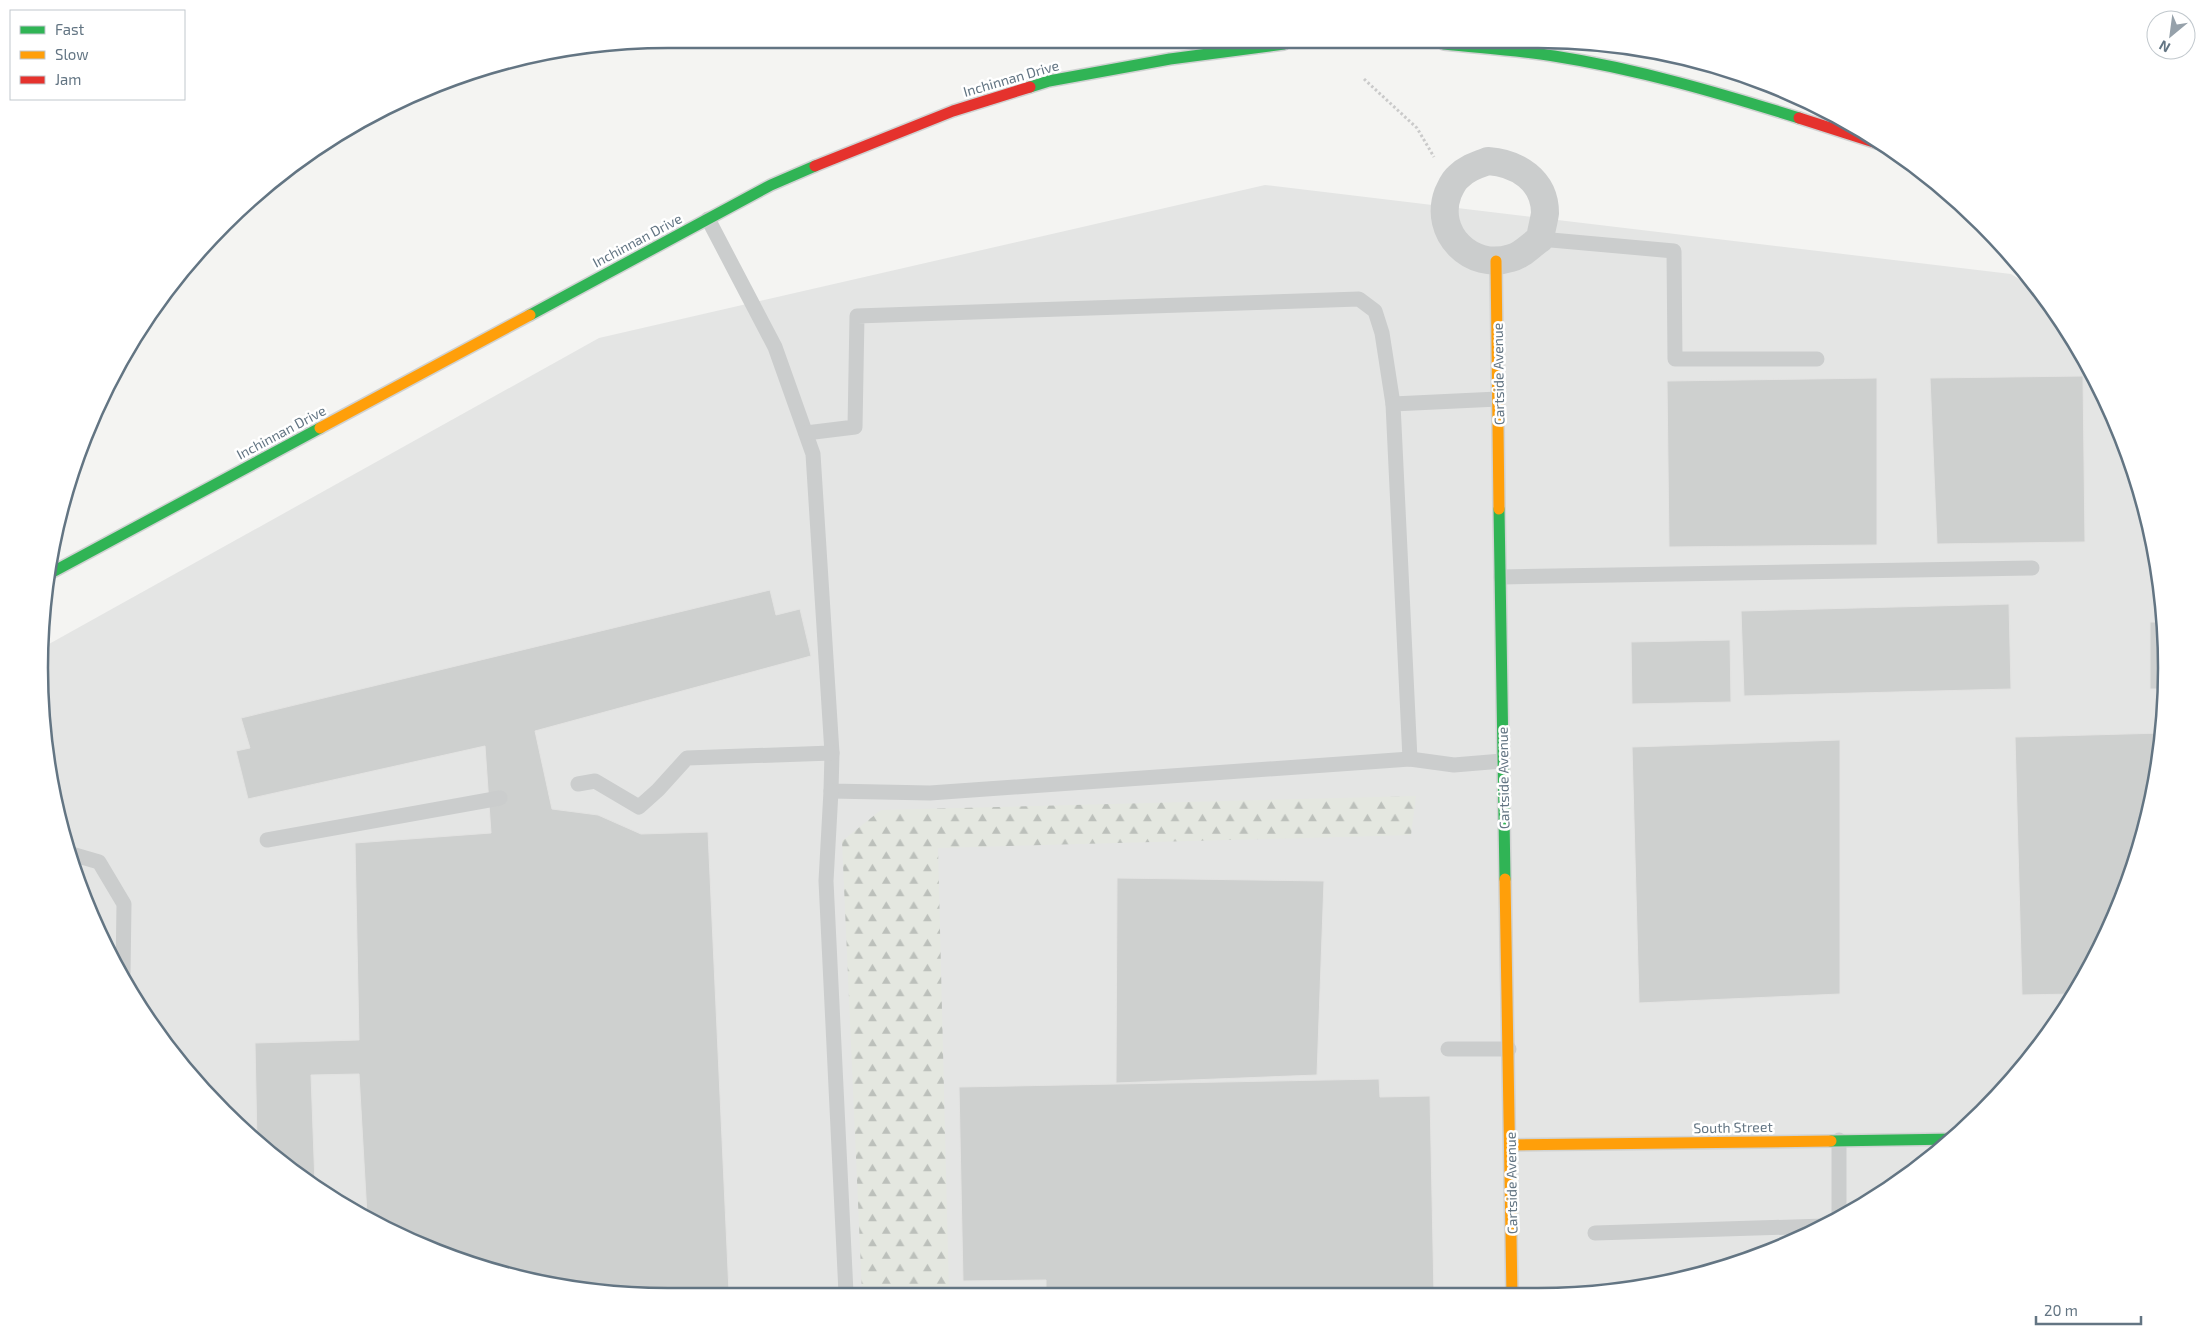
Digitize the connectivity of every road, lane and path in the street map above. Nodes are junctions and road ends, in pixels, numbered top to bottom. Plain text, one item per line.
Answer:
1 (1254, 48) edge
2 (1481, 48) edge
3 (1364, 79) dead end
4 (1858, 137) edge
5 (1451, 185) junction
6 (708, 218) junction
7 (1540, 239) junction
8 (1496, 261) junction
9 (1817, 359) dead end
10 (1498, 399) junction
11 (1393, 404) junction
12 (806, 433) junction
13 (2032, 568) dead end
14 (55, 570) edge
15 (1501, 577) junction
16 (832, 753) junction
17 (1410, 759) junction
18 (1502, 760) junction
19 (578, 784) dead end
20 (831, 792) junction
21 (500, 798) dead end
22 (267, 840) dead end
23 (77, 856) edge
24 (123, 964) edge
25 (1448, 1049) dead end
26 (1509, 1049) junction
27 (1942, 1139) edge
28 (1839, 1140) junction
29 (1510, 1145) junction
30 (1840, 1210) edge
31 (1809, 1227) edge
32 (1595, 1233) dead end
33 (846, 1288) edge
34 (1512, 1288) edge

1 - 6 street, Inchinnan Drive
2 - 4 street
3 - 5 path
5 - 7 street
5 - 8 street
6 - 12 lane
6 - 14 street, Inchinnan Drive
7 - 8 street
7 - 9 lane
8 - 10 street, Cartside Avenue
10 - 11 lane
10 - 15 street, Cartside Avenue
11 - 12 lane
11 - 17 lane
12 - 16 lane
13 - 15 lane
15 - 18 street, Cartside Avenue
16 - 19 lane
16 - 20 lane
17 - 18 lane
17 - 20 lane
18 - 26 street, Cartside Avenue
20 - 33 lane
21 - 22 lane
23 - 24 lane
25 - 26 lane
26 - 29 street, Cartside Avenue
27 - 28 street, South Street
28 - 29 street, South Street
28 - 30 lane
29 - 34 street, Cartside Avenue
31 - 32 lane

